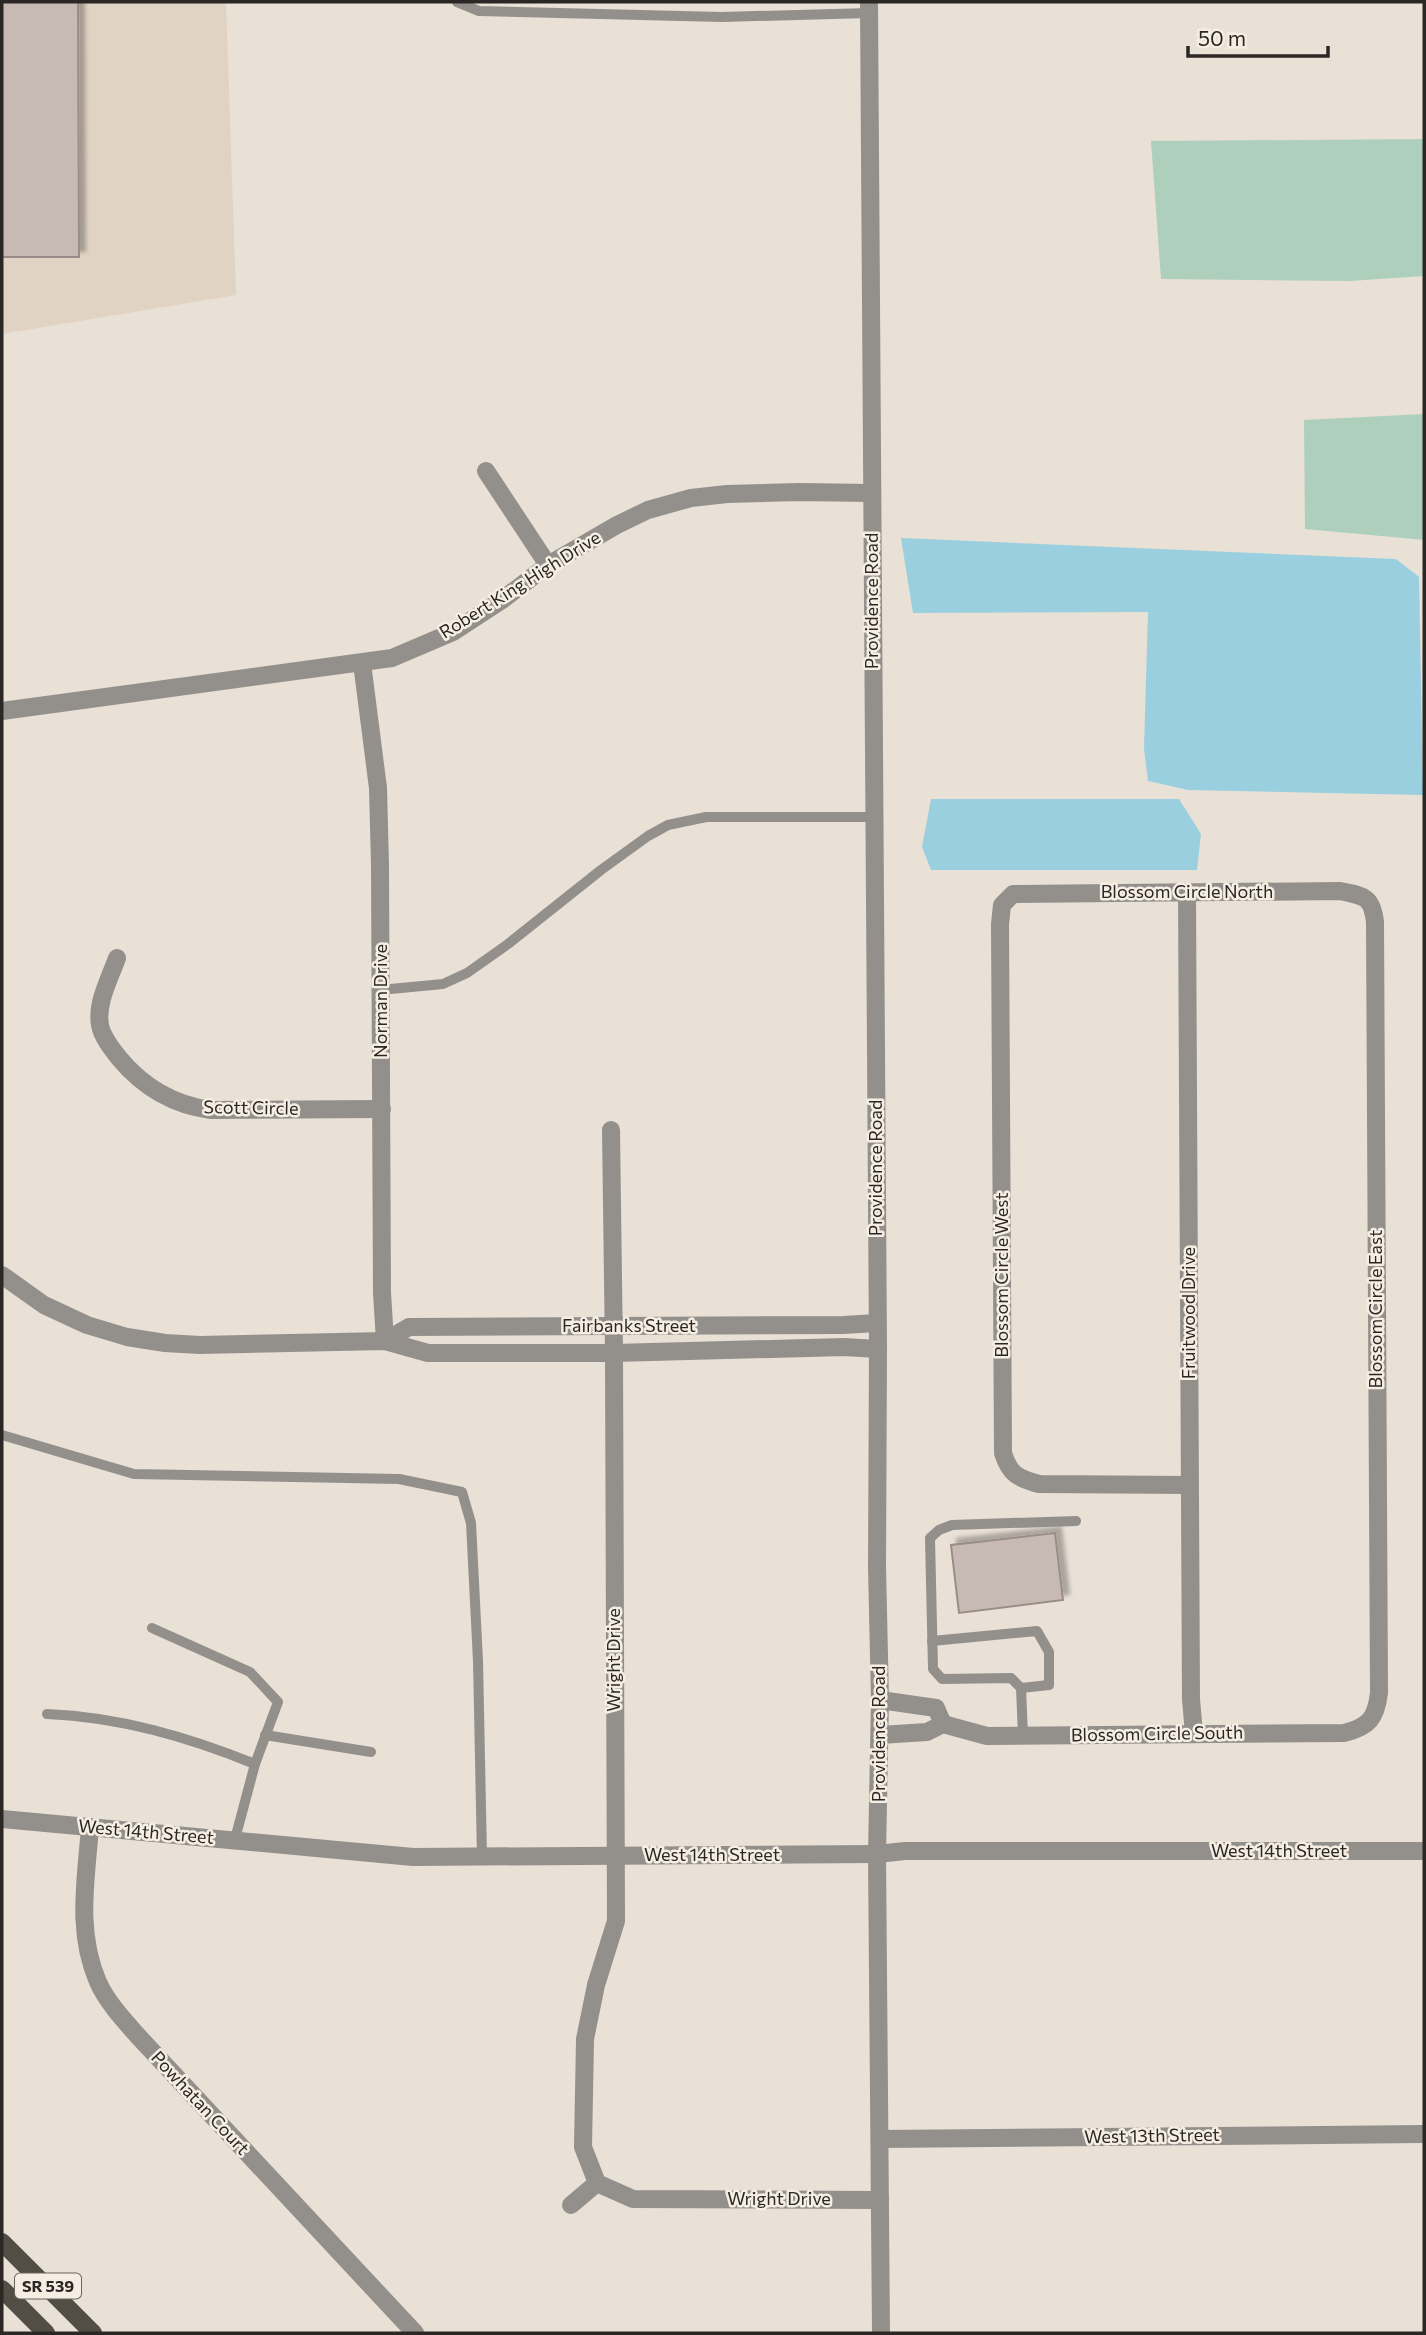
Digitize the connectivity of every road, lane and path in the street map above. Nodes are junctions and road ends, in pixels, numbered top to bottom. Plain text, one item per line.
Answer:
1 (457, 2) edge
2 (869, 8) edge
3 (486, 471) dead end
4 (871, 493) junction
5 (548, 565) junction
6 (362, 663) junction
7 (2, 711) edge
8 (873, 817) junction
9 (1187, 892) junction
10 (1008, 897) joint
11 (1366, 898) joint
12 (117, 958) dead end
13 (380, 990) junction
14 (382, 1109) junction
15 (611, 1130) dead end
16 (2, 1275) edge
17 (877, 1323) junction
18 (614, 1326) junction
19 (384, 1341) junction
20 (878, 1349) junction
21 (614, 1353) junction
22 (2, 1435) edge
23 (1190, 1485) junction
24 (1076, 1521) dead end
25 (152, 1628) dead end
26 (932, 1641) junction
27 (1021, 1688) junction
28 (880, 1700) junction
29 (47, 1714) dead end
30 (1369, 1721) joint
31 (943, 1724) junction
32 (1194, 1734) junction
33 (265, 1735) junction
34 (880, 1735) junction
35 (1023, 1736) junction
36 (370, 1752) dead end
37 (255, 1764) junction
38 (2, 1819) edge
39 (90, 1827) junction
40 (235, 1839) junction
41 (1424, 1851) edge
42 (877, 1854) junction
43 (615, 1856) junction
44 (482, 1857) junction
45 (1424, 2134) edge
46 (880, 2139) junction
47 (597, 2183) junction
48 (880, 2200) junction
49 (571, 2205) dead end
50 (2, 2242) edge
51 (2, 2289) edge
52 (46, 2333) edge
53 (93, 2333) edge
54 (415, 2333) edge
55 (881, 2333) edge

1 - 2 lane
2 - 4 street, Providence Road
3 - 5 street
4 - 5 street, Robert King High Drive
4 - 8 street, Providence Road
5 - 6 street, Robert King High Drive
6 - 7 street, Robert King High Drive
6 - 13 street, Norman Drive
8 - 13 lane
8 - 17 street, Providence Road
9 - 10 street, Blossom Circle North
9 - 11 street, Blossom Circle North
9 - 23 street, Fruitwood Drive
10 - 23 street, Blossom Circle West
11 - 30 street, Blossom Circle East
12 - 14 street, Scott Circle
13 - 14 street, Norman Drive
14 - 19 street, Norman Drive
15 - 18 street, Wright Drive
16 - 19 street, Fairbanks Street
17 - 18 street, Fairbanks Street
17 - 20 street, Providence Road
18 - 19 street, Fairbanks Street
18 - 21 street, Wright Drive
19 - 21 street, Fairbanks Street
20 - 21 street, Fairbanks Street
20 - 28 street, Providence Road
21 - 43 street, Wright Drive
22 - 44 lane
23 - 32 street, Fruitwood Drive
24 - 26 lane
25 - 33 lane
26 - 27 lane
26 - 27 lane
27 - 35 lane
28 - 31 street, Blossom Circle South
28 - 34 street, Providence Road
29 - 37 lane
30 - 32 street, Blossom Circle South
31 - 34 street
31 - 35 street, Blossom Circle South
32 - 35 street, Blossom Circle South
33 - 36 lane
33 - 37 lane
34 - 42 street, Providence Road
37 - 40 lane
38 - 39 street, West 14th Street
39 - 40 street, West 14th Street
39 - 54 street, Powhatan Court
40 - 44 street, West 14th Street
41 - 42 street, West 14th Street
42 - 43 street, West 14th Street
42 - 46 street, Providence Road
43 - 44 street, West 14th Street
43 - 47 street, Wright Drive
45 - 46 street, West 13th Street
46 - 48 street, Providence Road
47 - 48 street, Wright Drive
47 - 49 street
48 - 55 street, Providence Road
50 - 53 main road, SR 539
51 - 52 main road, SR 539

